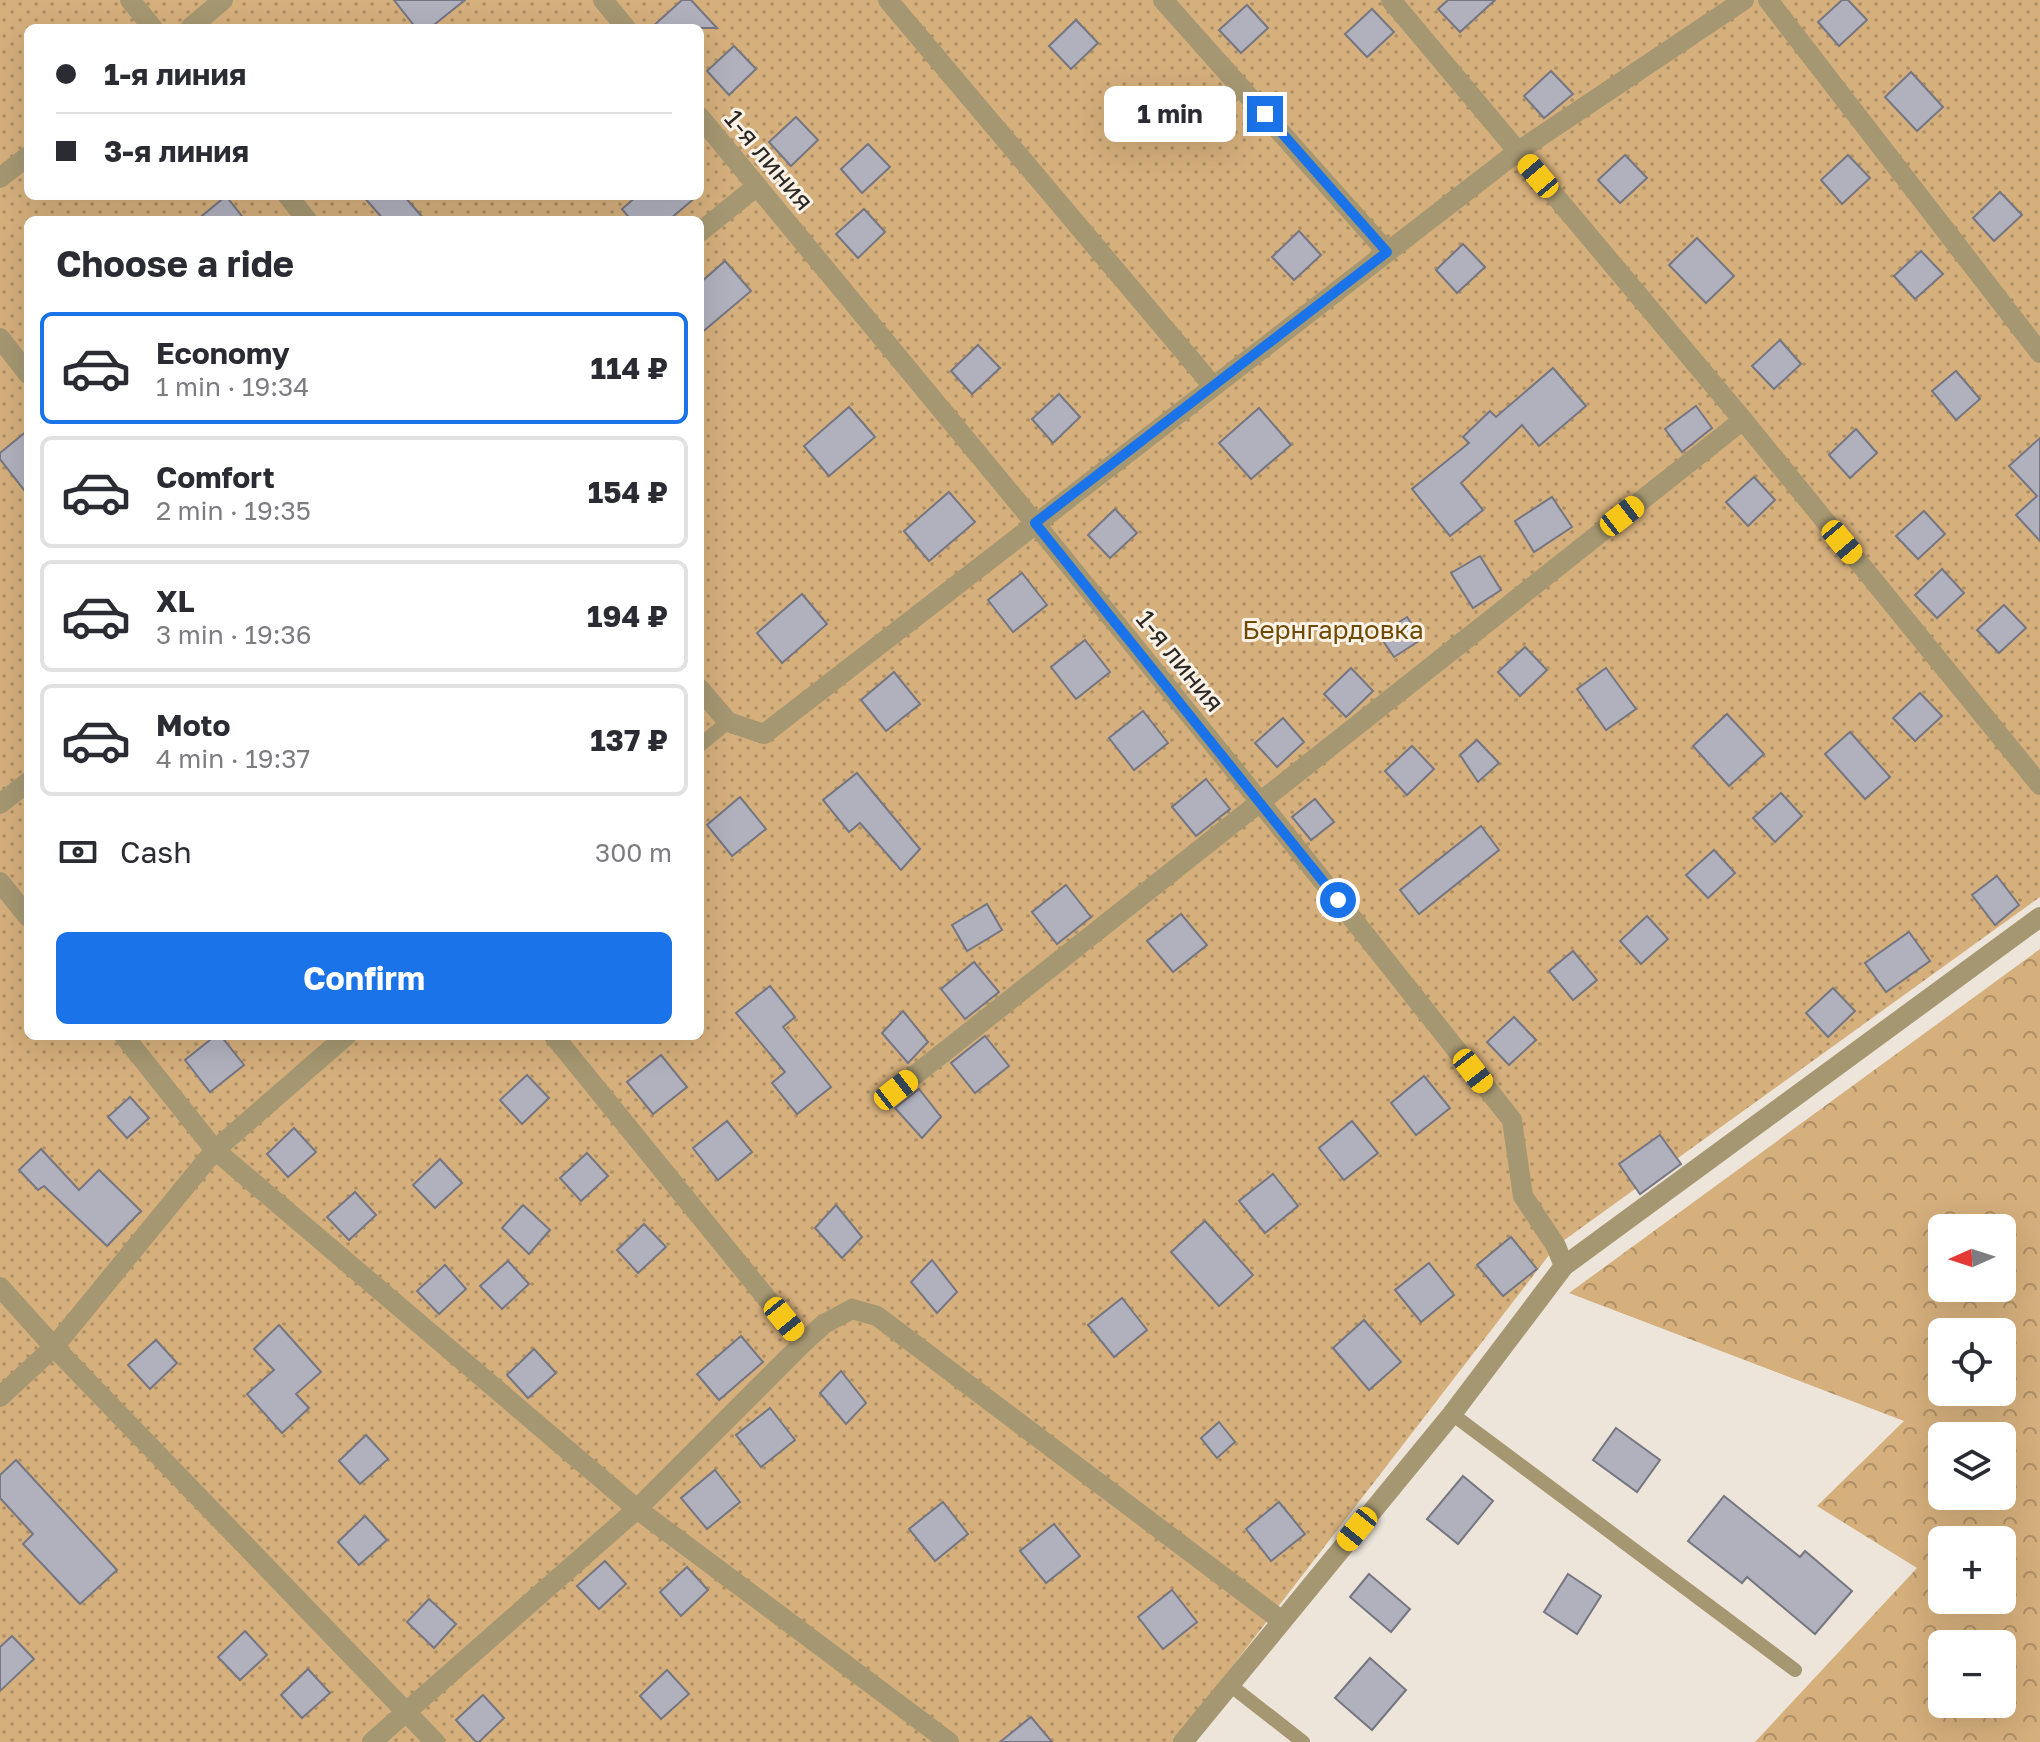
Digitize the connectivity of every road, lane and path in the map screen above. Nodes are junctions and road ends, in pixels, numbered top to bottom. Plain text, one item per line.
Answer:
1 (130, 0) edge
2 (223, 0) edge
3 (603, 0) edge
4 (888, 0) edge
5 (1163, 0) edge
6 (1391, 0) edge
7 (1744, 0) edge
8 (1768, 0) edge
9 (150, 24) edge
10 (195, 24) edge
11 (623, 24) edge
12 (704, 122) edge
13 (1517, 152) junction
14 (24, 159) edge
15 (0, 178) edge
16 (757, 186) junction
17 (291, 200) edge
18 (304, 216) edge
19 (704, 229) edge
20 (1387, 252) junction
21 (0, 338) edge
22 (2040, 353) edge
23 (24, 369) edge
24 (1213, 386) junction
25 (1743, 420) junction
26 (1035, 523) junction
27 (704, 694) edge
28 (728, 722) junction
29 (704, 742) edge
30 (24, 785) edge
31 (2040, 785) edge
32 (1261, 803) junction
33 (0, 804) edge
34 (0, 882) edge
35 (24, 912) edge
36 (2040, 917) edge
37 (127, 1040) edge
38 (341, 1040) edge
39 (557, 1040) edge
40 (896, 1090) dead end
41 (215, 1150) junction
42 (1564, 1266) junction
43 (0, 1287) edge
44 (803, 1343) junction
45 (54, 1347) junction
46 (0, 1397) edge
47 (1452, 1414) junction
48 (637, 1509) junction
49 (1282, 1621) junction
50 (1795, 1670) dead end
51 (1230, 1685) junction
52 (406, 1711) junction
53 (372, 1742) edge
54 (435, 1742) edge
55 (949, 1742) edge
56 (1183, 1742) edge
57 (1303, 1742) edge

1 - 9 street
2 - 10 street
3 - 11 street
4 - 24 street
5 - 20 street
6 - 13 street
7 - 13 street
8 - 22 street
12 - 16 street, 1-я линия
13 - 20 street
13 - 25 street
14 - 15 street
16 - 19 street
16 - 26 street, 1-я линия
17 - 18 street
20 - 24 street
21 - 23 street
24 - 26 street
25 - 31 street
25 - 32 street
26 - 28 street
26 - 32 street, 1-я линия
27 - 28 street
28 - 29 lane
30 - 33 street
32 - 40 street
32 - 42 street, 1-я линия
34 - 35 street
36 - 42 street
37 - 41 street
38 - 41 street
39 - 44 street
41 - 45 street
41 - 48 street
42 - 47 street
43 - 45 street
44 - 48 street
44 - 49 street
45 - 46 street
45 - 52 street
47 - 49 street
47 - 50 lane
48 - 52 street
48 - 55 street
49 - 51 street
51 - 56 street
51 - 57 lane
52 - 53 street
52 - 54 street

